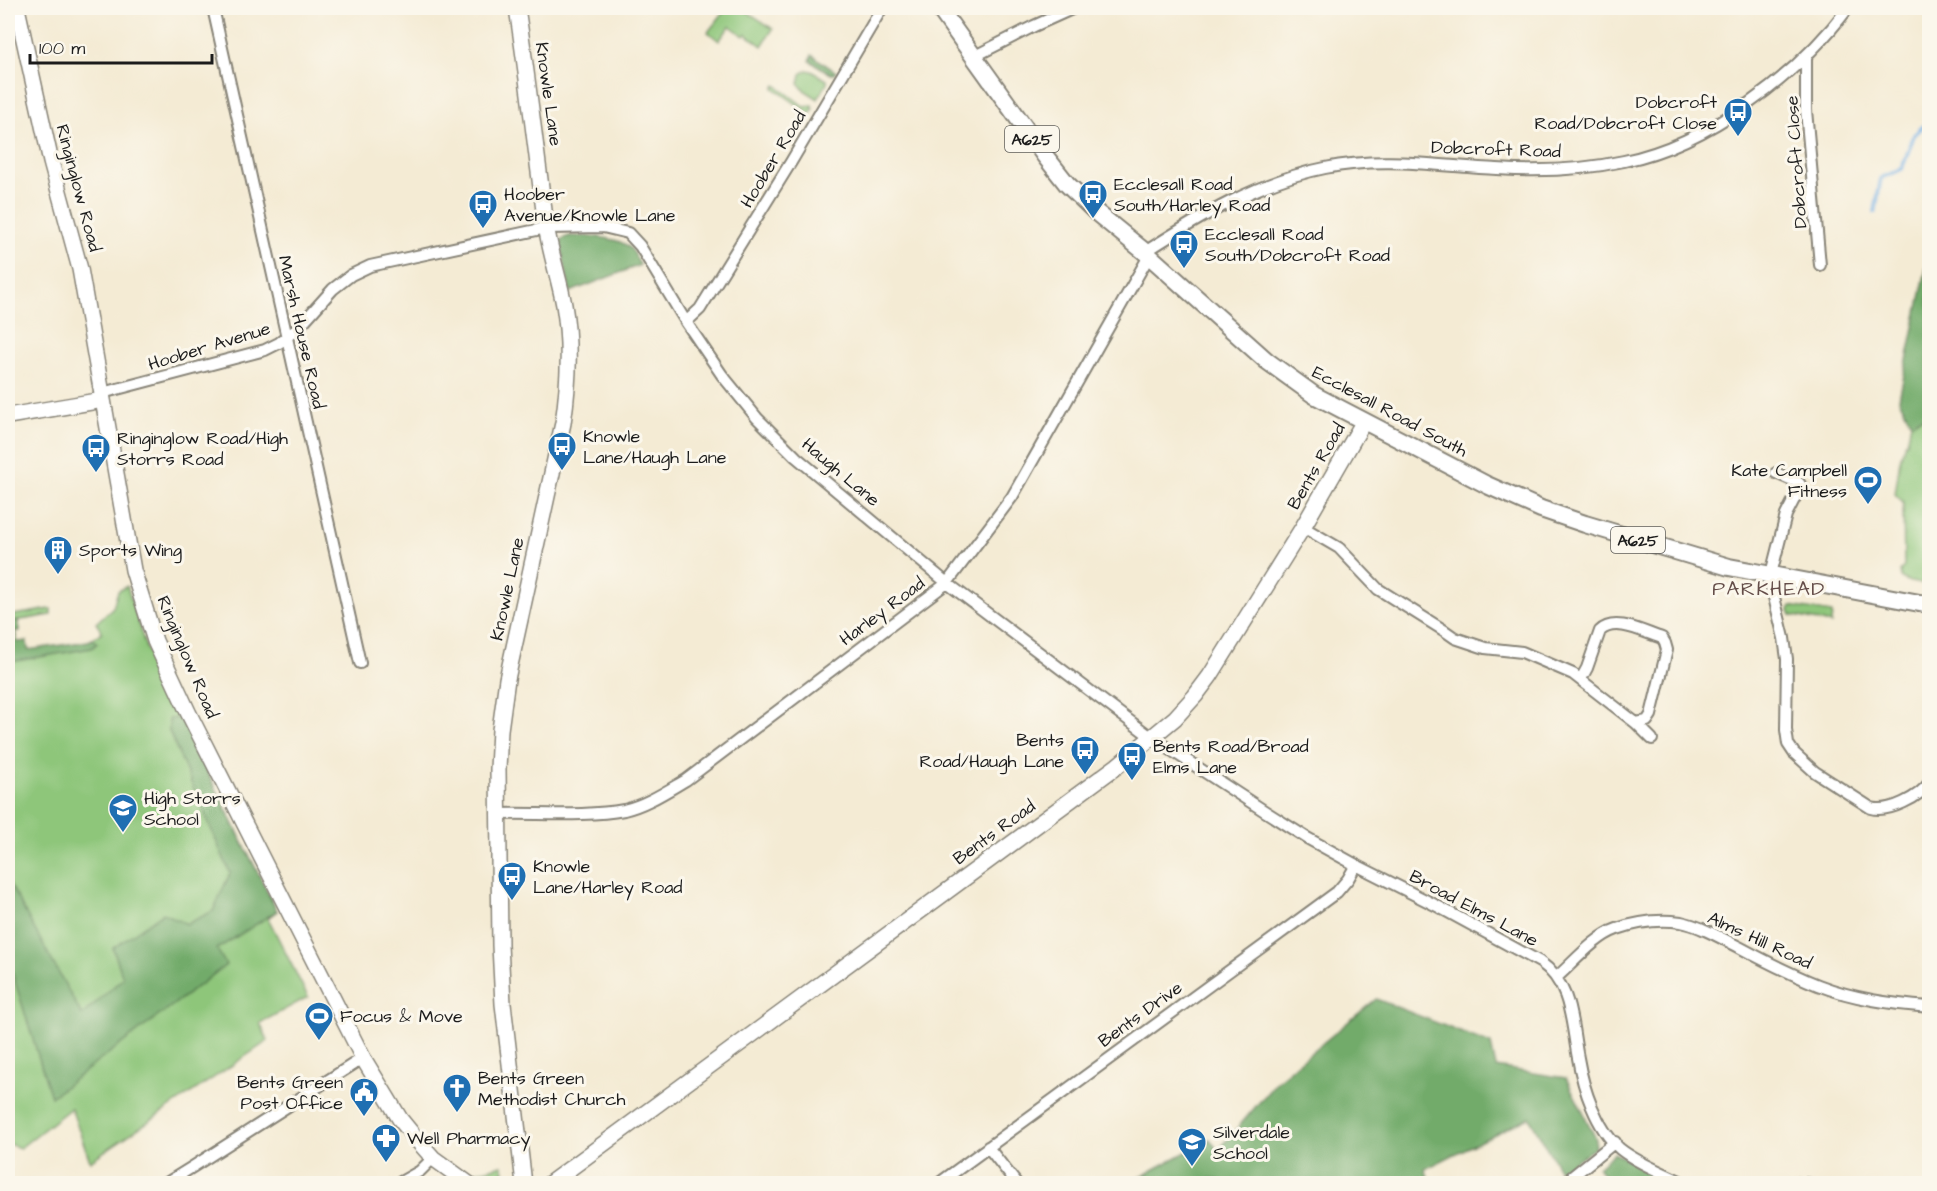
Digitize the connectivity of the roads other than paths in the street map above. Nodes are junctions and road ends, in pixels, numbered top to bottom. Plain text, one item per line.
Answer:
1 (17, 8) edge
2 (213, 8) edge
3 (517, 8) edge
4 (882, 8) edge
5 (939, 8) edge
6 (1074, 8) edge
7 (1848, 8) edge
8 (973, 57) junction
9 (1806, 57) junction
10 (546, 228) junction
11 (1147, 254) junction
12 (1820, 265) dead end
13 (686, 322) junction
14 (286, 338) junction
15 (103, 396) junction
16 (8, 416) edge
17 (1364, 421) junction
18 (1776, 473) dead end
19 (1303, 527) junction
20 (1771, 574) junction
21 (947, 583) junction
22 (1929, 605) edge
23 (360, 663) dead end
24 (1581, 679) junction
25 (1636, 723) junction
26 (1151, 736) junction
27 (1652, 739) dead end
28 (1929, 782) edge
29 (499, 814) junction
30 (1356, 866) junction
31 (1557, 977) junction
32 (1929, 1007) edge
33 (363, 1058) junction
34 (1615, 1142) junction
35 (988, 1147) junction
36 (433, 1158) junction
37 (165, 1184) edge
38 (396, 1184) edge
39 (469, 1184) edge
40 (524, 1184) edge
41 (549, 1184) edge
42 (938, 1184) edge
43 (1017, 1184) edge
44 (1563, 1184) edge
45 (1686, 1184) edge
46 (1781, 1184) edge
47 (1812, 1184) edge

1 - 15 street, Ringinglow Road
2 - 14 street, Marsh House Road
3 - 10 street, Knowle Lane
4 - 13 street, Hoober Road
5 - 8 main road, Ecclesall Road South / A625
6 - 8 street
7 - 9 street, Dobcroft Road
8 - 11 main road, Ecclesall Road South / A625
9 - 11 street, Dobcroft Road
9 - 12 street, Dobcroft Close
10 - 13 street, Haugh Lane
10 - 14 street, Hoober Avenue
10 - 29 street, Knowle Lane
11 - 17 main road, Ecclesall Road South / A625
11 - 21 street, Harley Road
13 - 21 street, Haugh Lane
14 - 15 street, Hoober Avenue
14 - 23 street, Marsh House Road
15 - 16 street
15 - 33 street, Ringinglow Road
17 - 19 street, Bents Road
17 - 20 main road, Ecclesall Road South / A625
18 - 20 street
19 - 24 street
19 - 26 street, Bents Road
20 - 22 main road, Ecclesall Road South / A625
20 - 28 street
21 - 26 street, Haugh Lane
21 - 29 street, Harley Road
24 - 25 street
24 - 25 street
25 - 27 street
26 - 30 street, Broad Elms Lane
26 - 41 street, Bents Road
29 - 40 street, Knowle Lane
30 - 31 street, Broad Elms Lane
30 - 35 street, Bents Drive
31 - 32 street, Alms Hill Road
31 - 34 street, Broad Elms Lane
33 - 36 street, Ringinglow Road
33 - 37 street
34 - 44 street
34 - 45 street, Broad Elms Lane
35 - 42 street, Bents Drive
35 - 43 street
36 - 38 street
36 - 39 street, Ringinglow Road
46 - 47 street

